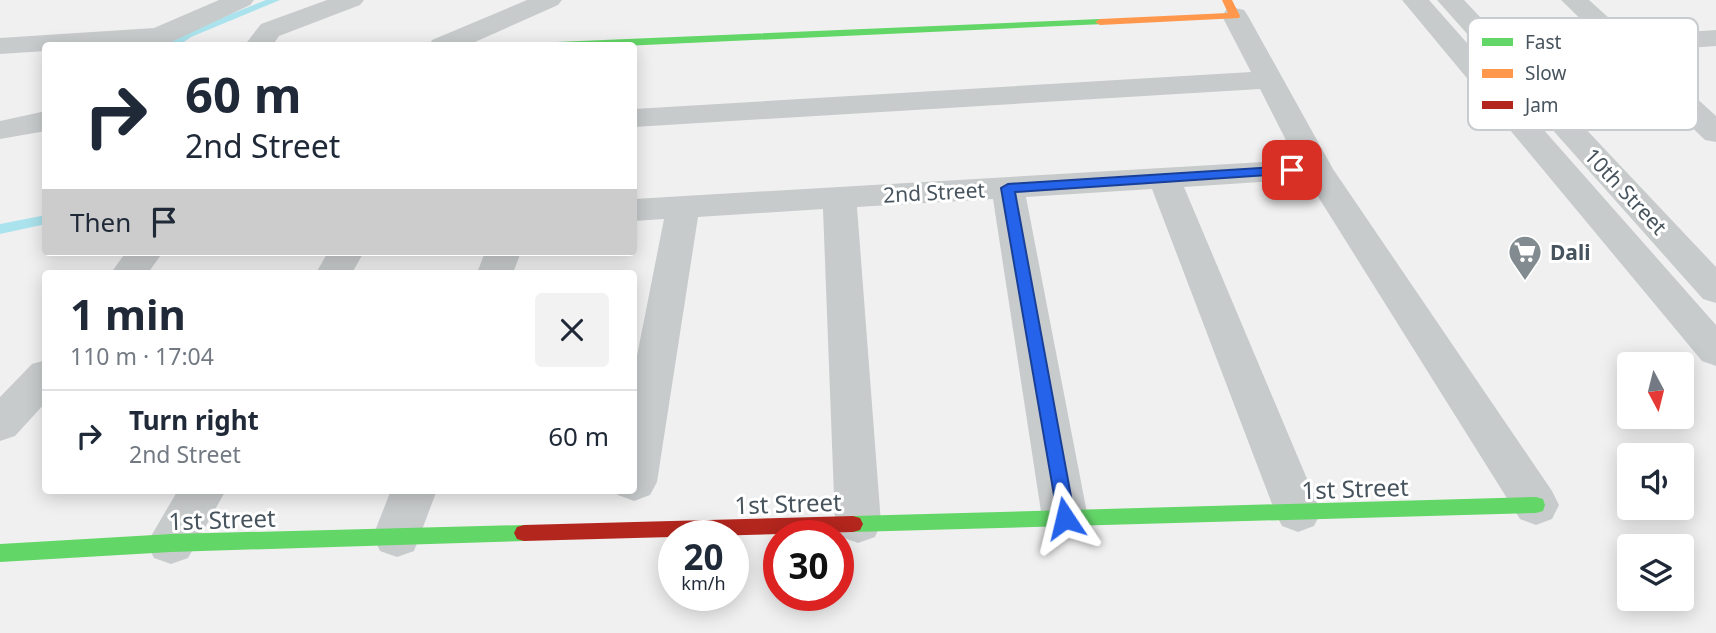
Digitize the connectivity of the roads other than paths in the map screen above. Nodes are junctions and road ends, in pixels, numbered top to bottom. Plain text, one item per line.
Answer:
1 (241, 0) edge
2 (351, 0) edge
3 (550, 0) edge
4 (1415, 0) edge
5 (1450, 0) edge
6 (1574, 0) edge
7 (1231, 8) edge
8 (1593, 18) edge
9 (1468, 20) edge
10 (1716, 38) edge
11 (1698, 39) edge
12 (151, 41) edge
13 (121, 42) edge
14 (260, 42) edge
15 (451, 42) edge
16 (606, 42) edge
17 (42, 45) edge
18 (0, 46) edge
19 (1468, 62) edge
20 (1270, 80) junction
21 (637, 118) edge
22 (42, 122) edge
23 (0, 130) edge
24 (1526, 130) edge
25 (1569, 130) edge
26 (1317, 169) junction
27 (1164, 178) junction
28 (1008, 188) junction
29 (839, 198) junction
30 (683, 207) junction
31 (637, 210) edge
32 (142, 256) edge
33 (131, 270) edge
34 (1716, 290) edge
35 (1716, 351) edge
36 (42, 379) edge
37 (0, 424) edge
38 (637, 465) edge
39 (201, 494) edge
40 (413, 494) edge
41 (1536, 505) joint
42 (629, 510) edge
43 (1298, 512) junction
44 (1065, 518) junction
45 (858, 523) junction
46 (397, 536) junction
47 (171, 543) junction
48 (0, 553) edge

1 - 12 street
2 - 14 street
3 - 15 street
4 - 19 street
5 - 9 street, 10th Street
6 - 8 street
7 - 16 street
7 - 20 street
10 - 11 street
12 - 13 street
17 - 18 street
20 - 21 street
20 - 26 street
22 - 23 street
24 - 35 street
25 - 34 street, 10th Street
26 - 27 street, 2nd Street
26 - 41 street
27 - 28 street, 2nd Street
27 - 43 street
28 - 29 street, 2nd Street
28 - 44 street
29 - 30 street, 2nd Street
29 - 45 street
30 - 31 street, 2nd Street
30 - 38 street
32 - 33 street
36 - 37 street
39 - 47 street
40 - 46 street
41 - 43 street, 1st Street
42 - 45 street, 1st Street
42 - 46 street, 1st Street
43 - 44 street, 1st Street
44 - 45 street, 1st Street
46 - 47 street, 1st Street
47 - 48 street, 1st Street

